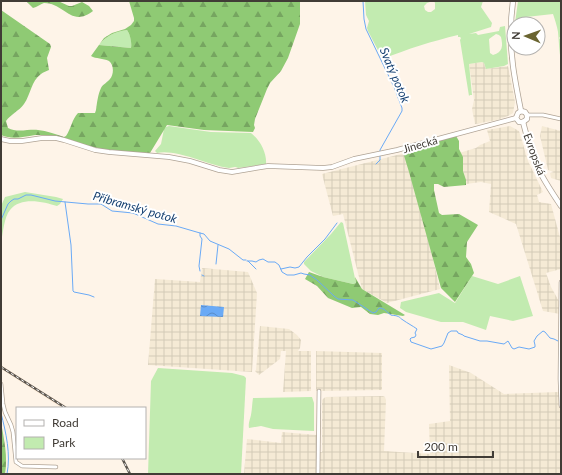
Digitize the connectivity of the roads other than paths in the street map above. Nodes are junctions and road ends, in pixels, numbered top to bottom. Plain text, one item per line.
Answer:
1 (513, 1) edge
2 (521, 111) junction
3 (527, 116) junction
4 (516, 118) junction
5 (561, 119) edge
6 (523, 122) junction
7 (1, 139) edge
8 (561, 206) edge
9 (561, 282) edge
10 (561, 338) edge
11 (560, 344) edge
12 (1, 384) edge
13 (319, 391) dead end
14 (561, 406) edge
15 (56, 467) dead end
16 (318, 474) edge

1 - 2 main road
2 - 3 main road
2 - 4 main road
3 - 5 street
3 - 6 main road, Evropská
4 - 6 main road, Evropská
4 - 7 main road, Jinecká
6 - 8 main road, Evropská
9 - 10 street
10 - 11 street
11 - 14 street
12 - 15 street
13 - 16 street

